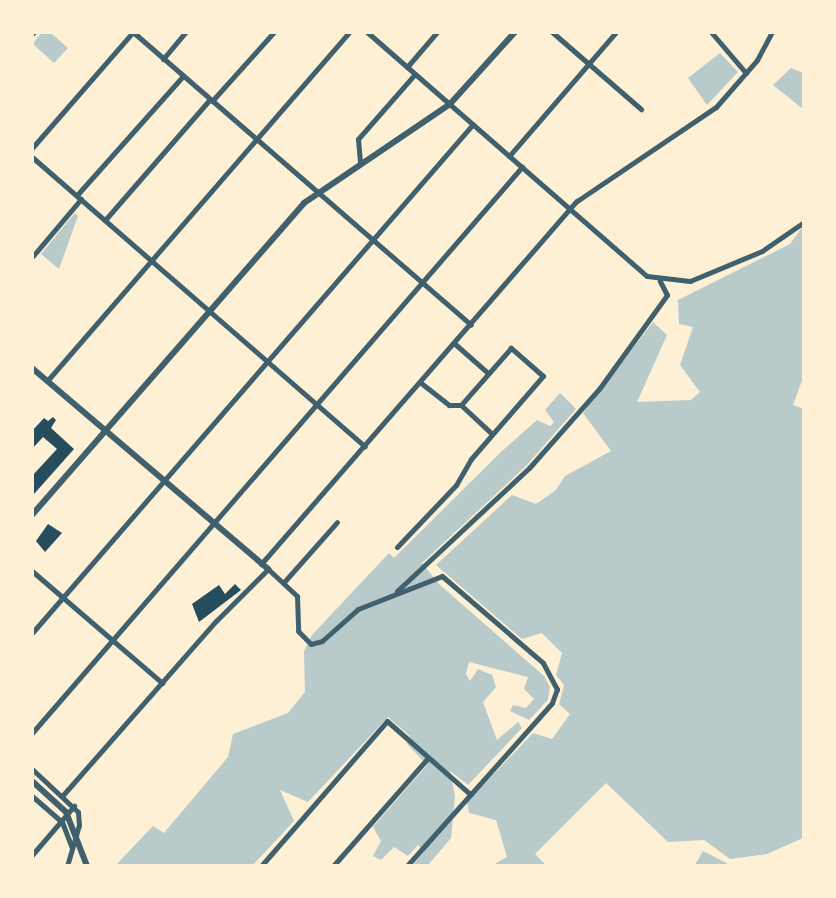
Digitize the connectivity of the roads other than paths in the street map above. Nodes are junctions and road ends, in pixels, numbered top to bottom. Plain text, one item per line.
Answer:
1 (186, 32) edge
2 (274, 32) edge
3 (349, 32) edge
4 (367, 32) edge
5 (437, 32) edge
6 (515, 32) edge
7 (552, 32) edge
8 (616, 32) edge
9 (710, 32) edge
10 (772, 32) edge
11 (133, 33) edge
12 (163, 59) junction
13 (588, 64) junction
14 (407, 68) junction
15 (746, 73) junction
16 (414, 74) junction
17 (183, 76) junction
18 (211, 100) junction
19 (450, 104) junction
20 (641, 109) dead end
21 (474, 124) junction
22 (257, 140) junction
23 (32, 148) edge
24 (510, 156) junction
25 (32, 157) edge
26 (360, 162) junction
27 (522, 167) junction
28 (316, 191) junction
29 (79, 197) junction
30 (570, 209) junction
31 (105, 220) junction
32 (804, 222) edge
33 (372, 240) junction
34 (32, 257) edge
35 (152, 260) junction
36 (660, 281) junction
37 (423, 283) junction
38 (210, 311) junction
39 (471, 325) junction
40 (455, 344) junction
41 (268, 360) junction
42 (32, 368) edge
43 (488, 373) junction
44 (47, 381) junction
45 (421, 383) junction
46 (318, 404) junction
47 (461, 405) junction
48 (106, 431) junction
49 (492, 434) junction
50 (366, 446) junction
51 (163, 481) junction
52 (32, 515) edge
53 (337, 522) dead end
54 (213, 523) junction
55 (397, 548) dead end
56 (261, 564) junction
57 (268, 570) junction
58 (32, 571) edge
59 (284, 582) junction
60 (395, 593) junction
61 (63, 598) junction
62 (32, 633) edge
63 (112, 640) junction
64 (162, 683) junction
65 (32, 733) edge
66 (428, 758) junction
67 (32, 769) edge
68 (39, 774) junction
69 (32, 782) edge
70 (470, 794) junction
71 (63, 795) junction
72 (32, 796) edge
73 (74, 806) junction
74 (62, 822) junction
75 (77, 833) junction
76 (72, 850) junction
77 (32, 855) edge
78 (67, 866) edge
79 (88, 866) edge
80 (262, 866) edge
81 (333, 866) edge
82 (407, 866) edge

1 - 12 street
2 - 18 street
3 - 22 street
4 - 14 street
5 - 14 street
6 - 19 street
7 - 13 street
8 - 13 street
9 - 15 street
10 - 15 street
11 - 12 street
11 - 23 street
12 - 17 street
13 - 20 street
13 - 24 street
14 - 16 street
15 - 30 street
16 - 19 street
16 - 26 street
17 - 18 street
17 - 29 street
18 - 22 street
18 - 31 street
19 - 21 street
19 - 26 street
21 - 24 street
21 - 33 street
22 - 28 street
22 - 35 street
24 - 27 street
25 - 29 street
26 - 28 street
27 - 30 street
27 - 37 street
28 - 33 street
28 - 38 street
29 - 31 street
29 - 34 street
30 - 36 street
30 - 39 street
31 - 35 street
32 - 36 street
33 - 37 street
33 - 41 street
35 - 38 street
35 - 44 street
36 - 60 street
37 - 39 street
37 - 46 street
38 - 41 street
38 - 48 street
39 - 40 street
40 - 43 street
40 - 45 street
41 - 46 street
41 - 51 street
42 - 44 street
43 - 47 street
43 - 49 street
44 - 48 street
45 - 47 street
45 - 50 street
46 - 50 street
46 - 54 street
47 - 49 street
48 - 51 street
48 - 52 street
49 - 55 street
50 - 56 street
51 - 54 street
51 - 61 street
53 - 59 street
54 - 56 street
54 - 63 street
56 - 57 street
57 - 59 street
57 - 64 street
58 - 61 street
59 - 60 street
60 - 70 street
61 - 62 street
61 - 63 street
63 - 64 street
63 - 65 street
64 - 71 street
66 - 70 street
66 - 80 street
66 - 81 street
67 - 68 street
68 - 69 street
68 - 71 street
69 - 75 street
70 - 82 street
71 - 73 street
72 - 74 street
73 - 74 street
73 - 75 street
74 - 76 street
74 - 77 street
75 - 76 street
75 - 79 street
76 - 78 street

